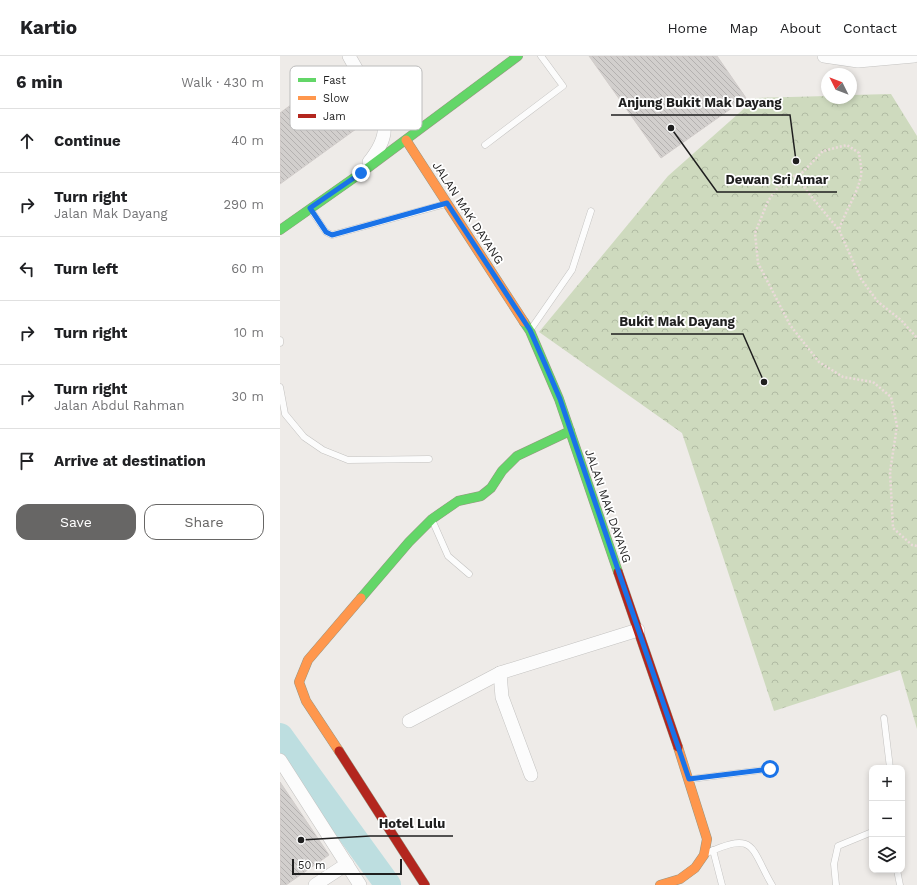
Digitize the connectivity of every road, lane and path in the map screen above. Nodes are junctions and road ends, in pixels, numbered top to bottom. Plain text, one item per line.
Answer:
1 (349, 56) edge
2 (518, 56) edge
3 (541, 56) edge
4 (824, 56) edge
5 (914, 56) edge
6 (354, 66) edge
7 (422, 128) edge
8 (383, 130) edge
9 (419, 130) edge
10 (406, 140) junction
11 (485, 145) dead end
12 (361, 173) junction
13 (799, 176) junction
14 (447, 203) junction
15 (310, 208) junction
16 (591, 211) dead end
17 (280, 230) edge
18 (839, 230) junction
19 (530, 330) junction
20 (917, 338) edge
21 (280, 388) edge
22 (570, 431) junction
23 (429, 459) dead end
24 (432, 519) junction
25 (917, 546) edge
26 (468, 574) dead end
27 (638, 630) junction
28 (500, 673) junction
29 (884, 718) dead end
30 (408, 721) dead end
31 (280, 760) edge
32 (890, 765) edge
33 (770, 769) dead end
34 (531, 775) dead end
35 (689, 779) junction
36 (869, 833) edge
37 (713, 850) junction
38 (704, 855) junction
39 (347, 864) junction
40 (897, 873) edge
41 (315, 885) edge
42 (360, 885) edge
43 (425, 885) edge
44 (660, 885) edge
45 (722, 885) edge
46 (772, 885) edge
47 (836, 885) edge
48 (900, 885) edge

1 - 6 street
2 - 7 street
3 - 11 lane
4 - 5 street
8 - 12 street
9 - 10 street
10 - 12 street
10 - 14 street, JALAN MAK DAYANG
12 - 15 street
13 - 18 path
13 - 18 path
13 - 25 path
14 - 15 lane
14 - 19 street, JALAN MAK DAYANG
15 - 17 street
16 - 19 lane
18 - 20 path
19 - 22 street, JALAN MAK DAYANG
21 - 23 lane
22 - 24 street
22 - 27 street, JALAN MAK DAYANG
24 - 26 lane
24 - 43 street
27 - 28 street
27 - 35 street, JALAN MAK DAYANG
28 - 30 street
28 - 34 street
29 - 32 lane
31 - 39 street
33 - 35 lane
35 - 38 street, JALAN MAK DAYANG
36 - 47 lane
37 - 38 lane
37 - 45 lane
37 - 46 lane
38 - 44 street
39 - 41 street
39 - 42 street
40 - 48 lane

